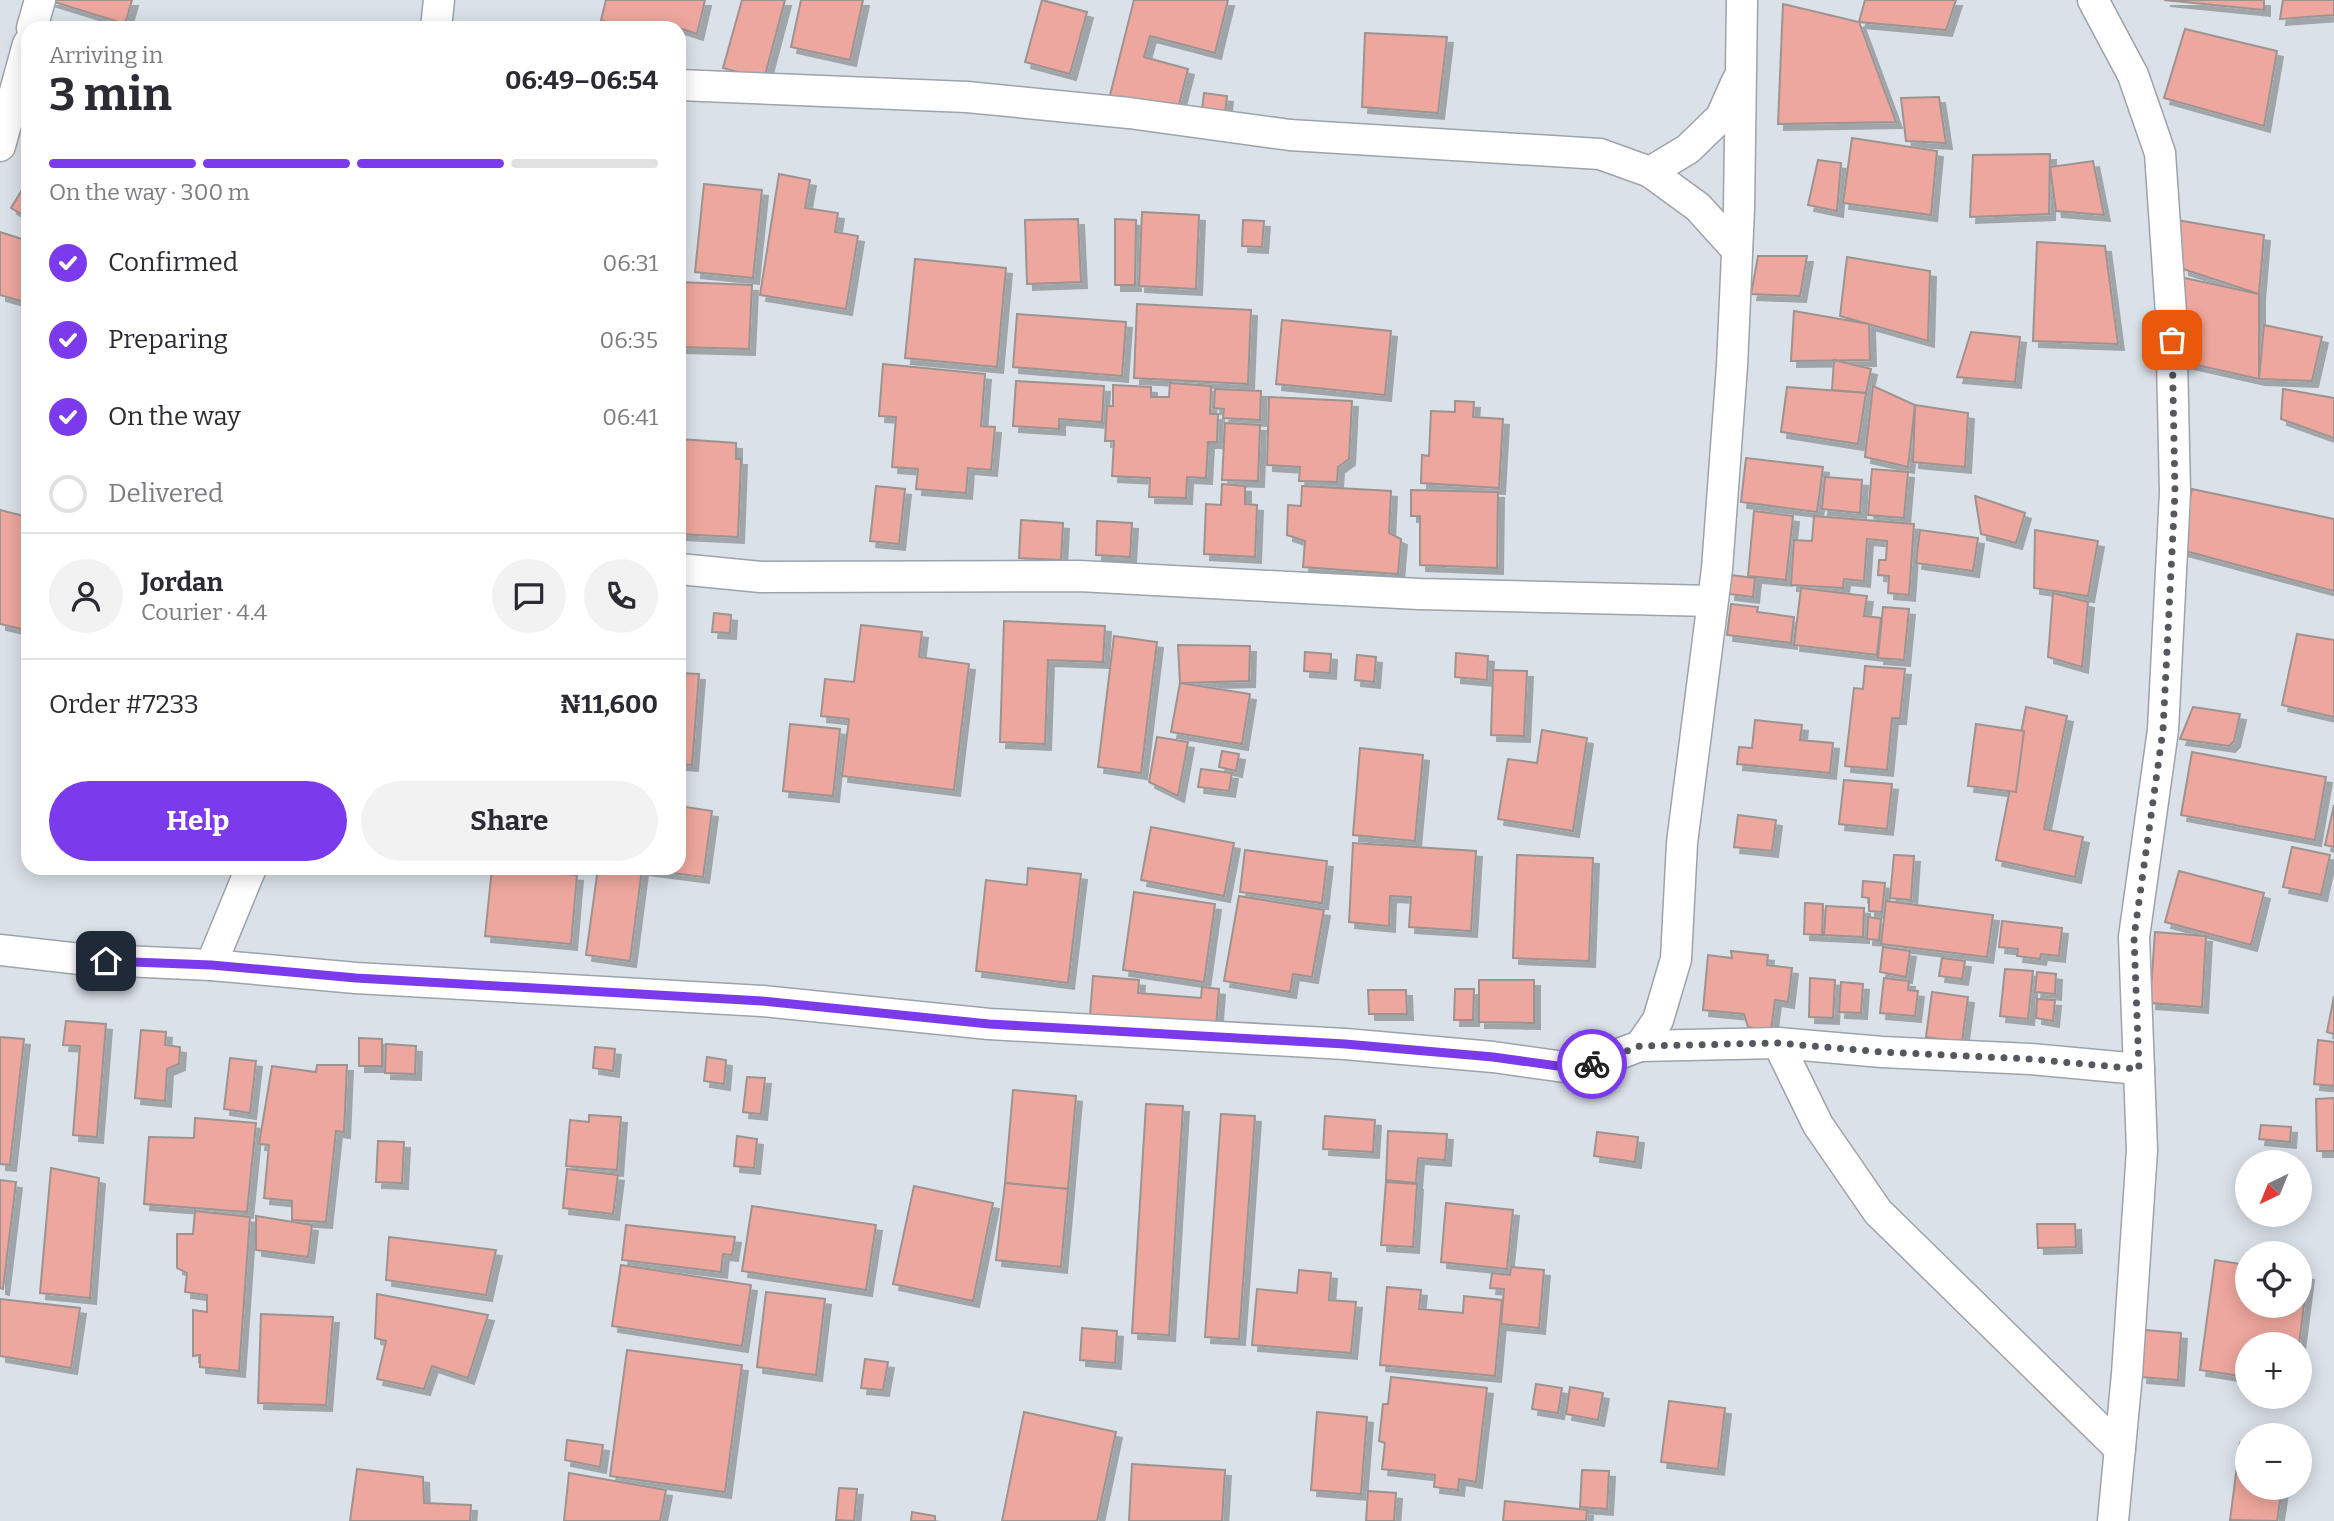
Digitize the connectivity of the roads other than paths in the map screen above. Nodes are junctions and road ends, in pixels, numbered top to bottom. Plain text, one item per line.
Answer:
1 (40, 0) edge
2 (439, 0) edge
3 (1742, 0) edge
4 (2093, 0) edge
5 (34, 21) edge
6 (437, 21) edge
7 (21, 70) edge
8 (1741, 71) junction
9 (686, 85) edge
10 (0, 146) edge
11 (1650, 172) junction
12 (1737, 250) junction
13 (686, 570) edge
14 (1713, 601) junction
15 (248, 875) edge
16 (0, 950) edge
17 (211, 965) junction
18 (1778, 1043) junction
19 (1640, 1046) junction
20 (2139, 1069) junction
21 (2120, 1449) junction
22 (2113, 1521) edge

1 - 5 street
2 - 6 street
3 - 8 street
4 - 20 street
7 - 10 street
8 - 11 street
8 - 12 street
9 - 11 street
11 - 12 street
12 - 14 street
13 - 14 street
14 - 19 street
15 - 17 street
16 - 17 street
17 - 19 street
18 - 19 street
18 - 20 street
18 - 21 street
20 - 21 street
21 - 22 street

